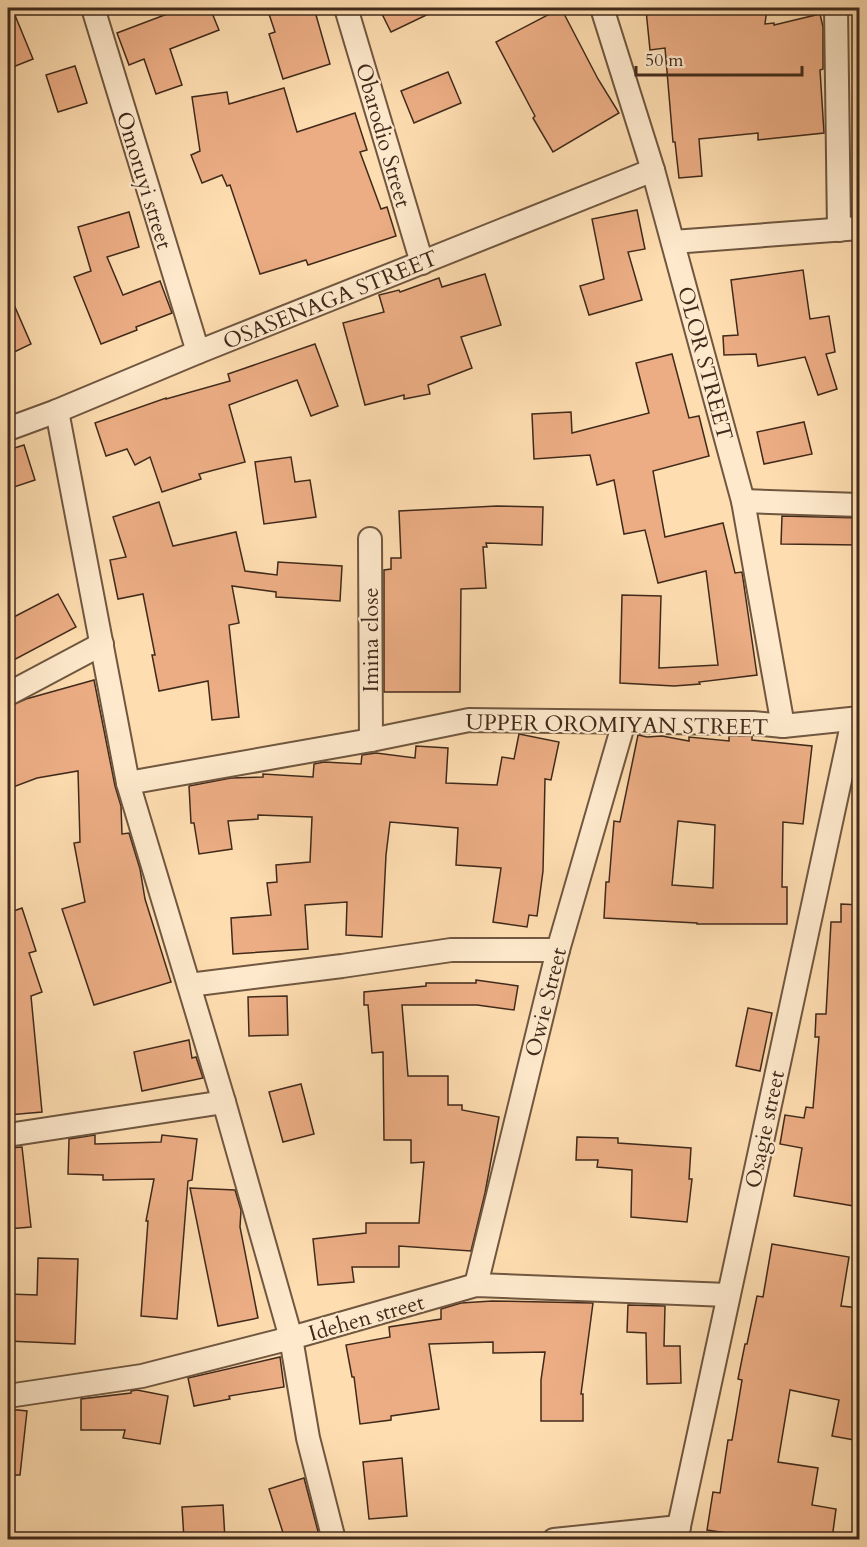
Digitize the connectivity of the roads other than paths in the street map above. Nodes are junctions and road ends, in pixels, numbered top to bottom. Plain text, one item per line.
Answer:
1 (93, 8) edge
2 (346, 8) edge
3 (602, 8) edge
4 (836, 8) edge
5 (653, 170) junction
6 (849, 229) edge
7 (673, 242) junction
8 (422, 263) junction
9 (198, 352) junction
10 (57, 411) junction
11 (8, 429) edge
12 (743, 501) junction
13 (860, 505) edge
14 (370, 539) dead end
15 (102, 644) junction
16 (8, 694) edge
17 (856, 719) edge
18 (624, 722) junction
19 (783, 726) junction
20 (371, 740) junction
21 (128, 783) junction
22 (558, 950) junction
23 (189, 985) junction
24 (224, 1102) junction
25 (8, 1135) edge
26 (476, 1286) junction
27 (728, 1295) junction
28 (291, 1338) junction
29 (8, 1396) edge
30 (678, 1533) edge
31 (334, 1539) edge
32 (554, 1539) edge

1 - 9 street, Omoruyi street
2 - 8 street, Obarodio Street
3 - 5 street, OLOR STREET
4 - 6 street
5 - 7 street, OLOR STREET
5 - 8 street, OSASENAGA STREET
6 - 7 street
7 - 12 street, OLOR STREET
8 - 9 street, OSASENAGA STREET
9 - 10 street, OSASENAGA STREET
10 - 11 street, OSASENAGA STREET
10 - 15 street
12 - 13 street
12 - 19 street, OLOR STREET
14 - 20 street, Imina close
15 - 16 street
15 - 21 street
17 - 19 street, UPPER OROMIYAN STREET
17 - 27 street, Osagie street
18 - 19 street, UPPER OROMIYAN STREET
18 - 20 street, UPPER OROMIYAN STREET
18 - 22 street, Owie Street
20 - 21 street, UPPER OROMIYAN STREET
21 - 23 street
22 - 23 street
22 - 26 street, Owie Street
23 - 24 street
24 - 25 street
24 - 28 street
26 - 27 street, Idehen street
26 - 28 street, Idehen street
27 - 30 street, Osagie street
28 - 29 street, Idehen street
28 - 31 street
30 - 32 street

